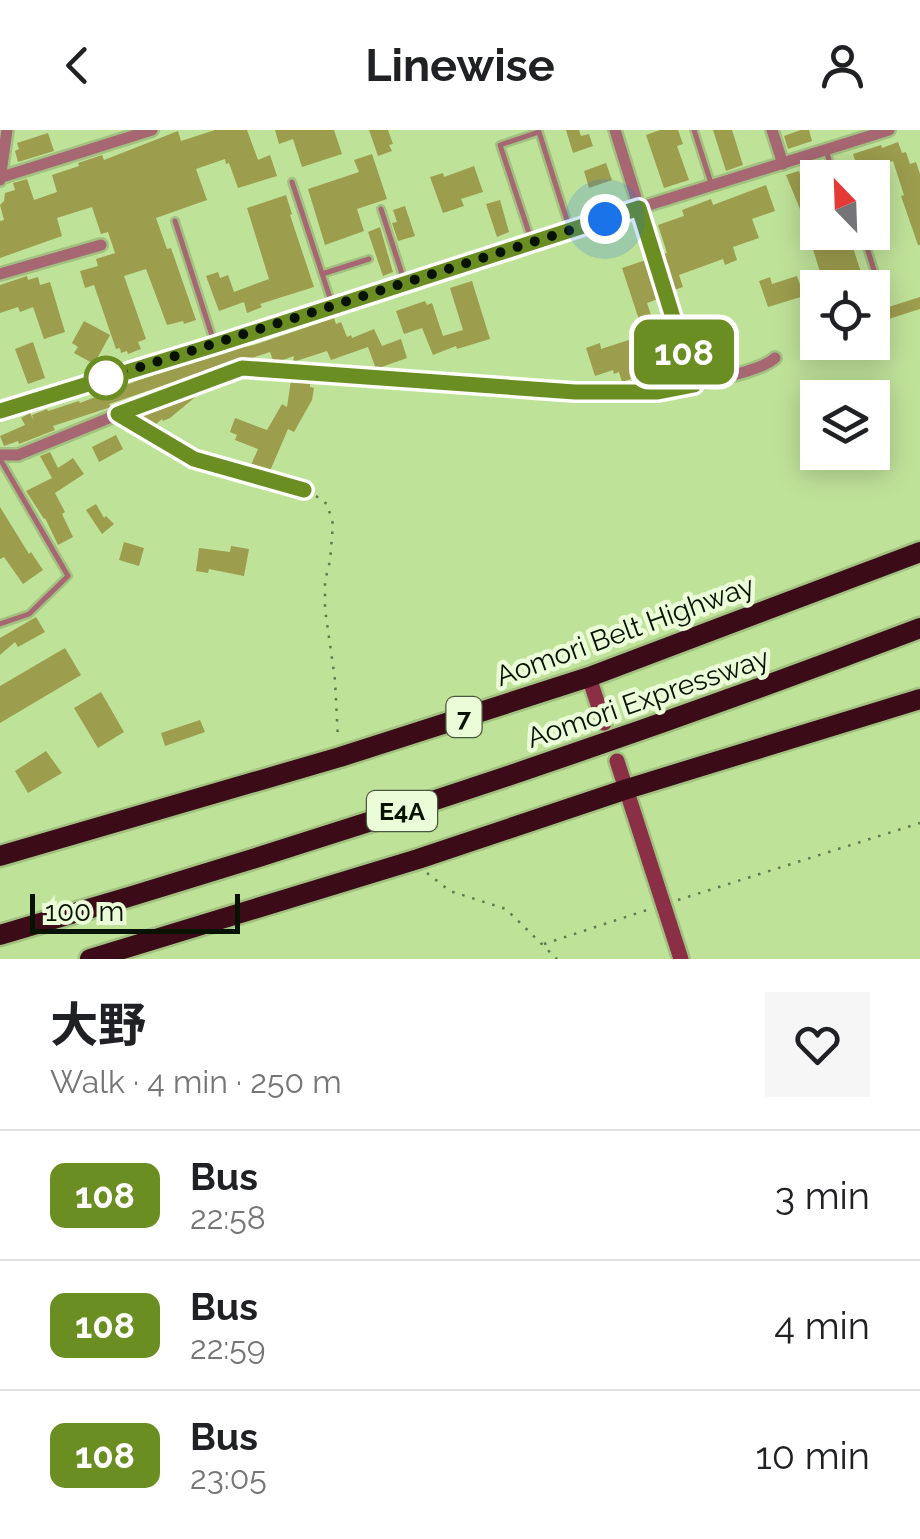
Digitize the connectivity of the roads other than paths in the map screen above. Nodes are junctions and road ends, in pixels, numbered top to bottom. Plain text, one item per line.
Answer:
1 (7, 130) edge
2 (152, 130) edge
3 (614, 130) edge
4 (694, 130) edge
5 (772, 130) edge
6 (889, 130) edge
7 (860, 134) edge
8 (826, 150) junction
9 (829, 160) edge
10 (783, 164) junction
11 (1, 179) edge
12 (292, 182) dead end
13 (712, 186) junction
14 (639, 208) junction
15 (381, 209) dead end
16 (175, 221) dead end
17 (570, 230) junction
18 (532, 242) junction
19 (101, 245) dead end
20 (369, 259) dead end
21 (0, 274) edge
22 (322, 274) junction
23 (405, 283) junction
24 (333, 306) junction
25 (215, 345) junction
26 (776, 358) dead end
27 (694, 385) junction
28 (0, 411) edge
29 (118, 414) junction
30 (0, 457) edge
31 (304, 490) road end
32 (920, 552) edge
33 (0, 624) edge
34 (920, 628) edge
35 (920, 636) edge
36 (799, 674) junction
37 (589, 677) junction
38 (920, 699) edge
39 (604, 723) dead end
40 (617, 761) dead end
41 (628, 790) junction
42 (0, 856) edge
43 (0, 935) edge
44 (90, 959) edge
45 (681, 959) edge

1 - 11 street
2 - 11 street
3 - 14 street
4 - 13 lane
5 - 10 street
6 - 7 street
7 - 8 street
8 - 9 lane
8 - 10 street
10 - 13 street
12 - 22 lane
13 - 14 street
14 - 17 street
14 - 27 street
15 - 23 lane
16 - 25 lane
17 - 18 street
17 - 18 lane
18 - 23 street
19 - 21 street
20 - 22 lane
22 - 24 lane
23 - 24 street
24 - 25 street
25 - 28 street
26 - 27 street
27 - 29 lane
29 - 30 street
29 - 31 street
30 - 33 lane
32 - 37 highway, Aomori Belt Highway / 7
34 - 36 highway, Aomori Expressway / E4A
35 - 36 highway, Aomori Expressway / E4A
36 - 43 highway, Aomori Expressway / E4A
37 - 39 street
37 - 42 highway, Aomori Belt Highway / 7
38 - 41 highway
40 - 41 street
41 - 44 highway
41 - 45 street

